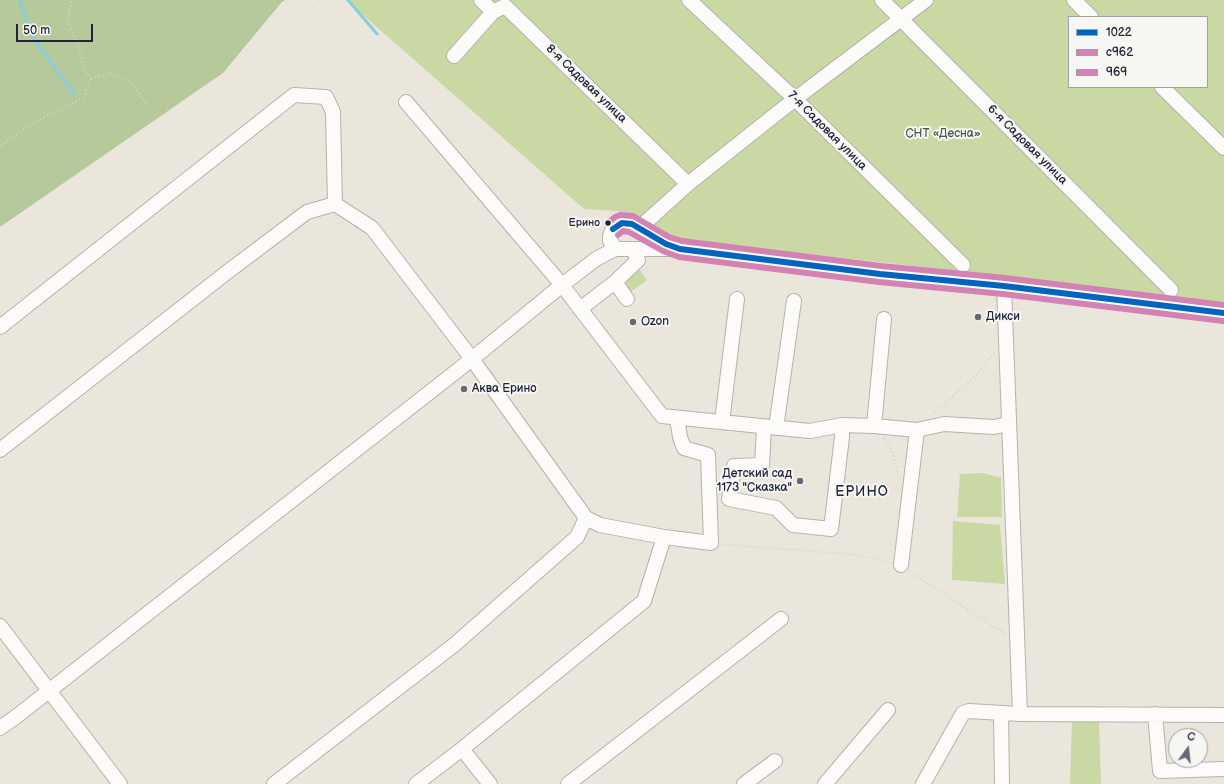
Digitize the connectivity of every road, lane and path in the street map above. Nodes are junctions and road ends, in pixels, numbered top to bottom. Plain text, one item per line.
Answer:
1 (72, 0) edge
2 (481, 0) edge
3 (689, 0) edge
4 (882, 0) edge
5 (926, 0) edge
6 (1074, 0) edge
7 (503, 6) edge
8 (1090, 16) edge
9 (902, 19) junction
10 (454, 56) dead end
11 (90, 78) junction
12 (1163, 88) edge
13 (795, 99) junction
14 (406, 102) dead end
15 (147, 105) dead end
16 (0, 146) edge
17 (1224, 148) edge
18 (688, 184) junction
19 (335, 204) junction
20 (639, 227) junction
21 (615, 249) junction
22 (633, 249) junction
23 (680, 249) junction
24 (963, 266) dead end
25 (615, 282) junction
26 (562, 285) junction
27 (1004, 286) junction
28 (1171, 290) dead end
29 (627, 299) dead end
30 (737, 299) dead end
31 (794, 301) dead end
32 (580, 309) junction
33 (1224, 313) edge
34 (884, 319) dead end
35 (0, 327) edge
36 (1006, 339) junction
37 (472, 359) junction
38 (932, 416) dead end
39 (677, 418) junction
40 (722, 422) junction
41 (842, 424) junction
42 (1009, 424) junction
43 (770, 427) junction
44 (878, 430) junction
45 (917, 430) junction
46 (0, 450) edge
47 (899, 478) dead end
48 (586, 518) junction
49 (664, 537) junction
50 (711, 543) junction
51 (901, 566) junction
52 (781, 619) dead end
53 (0, 626) edge
54 (1018, 642) junction
55 (49, 691) junction
56 (888, 710) dead end
57 (1001, 714) junction
58 (1020, 714) junction
59 (1155, 714) junction
60 (1224, 714) edge
61 (0, 728) edge
62 (462, 748) junction
63 (774, 760) dead end
64 (1224, 770) edge
65 (120, 784) edge
66 (274, 784) edge
67 (416, 784) edge
68 (490, 784) edge
69 (568, 784) edge
70 (744, 784) edge
71 (825, 784) edge
72 (923, 784) edge
73 (1002, 784) edge

1 - 11 path
2 - 7 street, 8-я Садовая улица
3 - 13 street, 7-я Садовая улица
4 - 9 street, 6-я Садовая улица
5 - 9 street
6 - 8 street
7 - 10 street
7 - 18 street, 8-я Садовая улица
9 - 13 street
9 - 28 street, 6-я Садовая улица
11 - 15 path
11 - 16 path
12 - 17 street
13 - 18 street
13 - 24 street, 7-я Садовая улица
14 - 26 street
18 - 20 street
19 - 35 street
19 - 37 street
19 - 46 street
20 - 21 street
20 - 23 street
21 - 22 street
21 - 26 street
22 - 23 street
22 - 25 street
23 - 27 street
25 - 29 street
25 - 32 street
26 - 32 street
26 - 37 street
27 - 33 street
27 - 36 street
30 - 40 street
31 - 43 street
32 - 39 street
34 - 44 street
36 - 38 path
36 - 42 street
37 - 48 street
37 - 55 street
39 - 40 street
39 - 50 street
40 - 43 street
41 - 43 street
41 - 43 street
41 - 44 street
42 - 45 street
42 - 54 street
44 - 45 street
44 - 47 path
45 - 51 street
48 - 49 street
48 - 66 street
49 - 50 street
49 - 62 street
50 - 51 path
51 - 54 path
52 - 69 street
53 - 55 street
54 - 58 street
55 - 61 street
55 - 65 street
56 - 71 street
57 - 58 street
57 - 72 street
57 - 73 street
58 - 59 street
59 - 60 street
59 - 64 street
62 - 67 street
62 - 68 street
63 - 70 street

